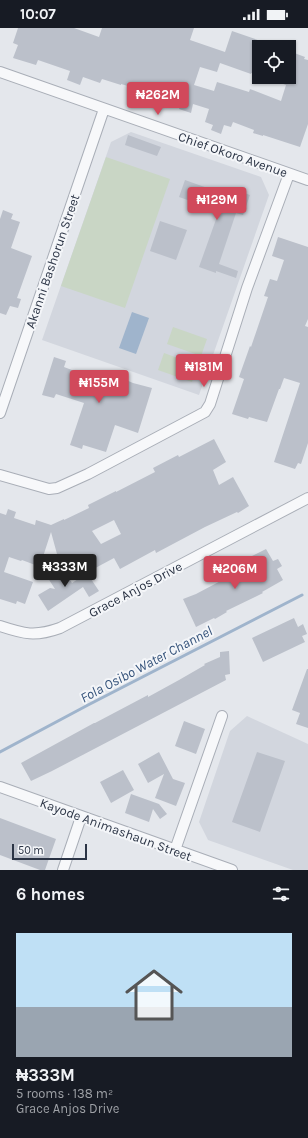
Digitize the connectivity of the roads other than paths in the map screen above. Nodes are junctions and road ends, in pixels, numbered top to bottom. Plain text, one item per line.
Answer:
1 (0, 72) edge
2 (104, 109) junction
3 (289, 174) junction
4 (308, 180) edge
5 (0, 413) edge
6 (0, 475) edge
7 (308, 498) edge
8 (0, 626) edge
9 (222, 716) dead end
10 (0, 787) edge
11 (81, 817) junction
12 (175, 850) junction
13 (63, 870) edge
14 (232, 870) edge

1 - 2 street, Chief Okoro Avenue
2 - 3 street, Chief Okoro Avenue
2 - 5 street, Akanni Bashorun Street
3 - 4 street, Chief Okoro Avenue
3 - 6 street
7 - 8 street, Grace Anjos Drive
9 - 12 street
10 - 11 street, Kayode Animashaun Street
11 - 12 street, Kayode Animashaun Street
11 - 13 street
12 - 14 street, Kayode Animashaun Street

